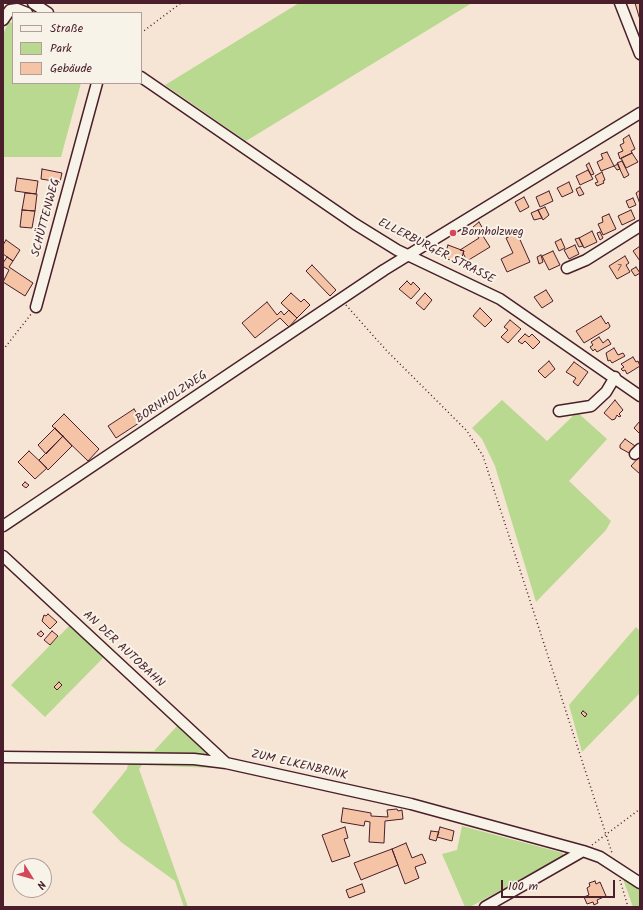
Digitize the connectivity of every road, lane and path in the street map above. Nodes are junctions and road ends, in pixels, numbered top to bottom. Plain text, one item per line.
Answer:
1 (34, 3) edge
2 (181, 3) edge
3 (620, 3) edge
4 (24, 12) edge
5 (47, 12) edge
6 (3, 20) edge
7 (142, 32) edge
8 (640, 54) edge
9 (142, 78) edge
10 (97, 84) edge
11 (640, 113) edge
12 (640, 226) edge
13 (407, 255) junction
14 (567, 268) dead end
15 (341, 299) junction
16 (36, 307) joint
17 (3, 350) edge
18 (615, 377) junction
19 (640, 396) edge
20 (559, 411) dead end
21 (3, 526) edge
22 (3, 556) edge
23 (202, 742) junction
24 (3, 757) edge
25 (194, 758) junction
26 (226, 763) junction
27 (640, 809) edge
28 (606, 834) junction
29 (583, 851) junction
30 (616, 866) junction
31 (620, 880) dead end
32 (640, 883) edge
33 (485, 907) edge
34 (628, 907) edge

1 - 5 street
2 - 7 path
3 - 8 street
4 - 6 street
9 - 13 street, ELLERBURGER STRASSE
10 - 16 street, SCHÜTTENWEG
11 - 13 street, BORNHOLZWEG
12 - 14 street
13 - 15 street, BORNHOLZWEG
13 - 18 street, ELLERBURGER STRASSE
15 - 21 street, BORNHOLZWEG
15 - 28 path
16 - 17 path
18 - 19 street, ELLERBURGER STRASSE
18 - 20 street
22 - 23 street, AN DER AUTOBAHN
23 - 25 street
23 - 26 street, AN DER AUTOBAHN
24 - 25 street, ZUM ELKENBRINK
25 - 26 street, ZUM ELKENBRINK
26 - 29 street, ZUM ELKENBRINK
27 - 28 path
28 - 29 path
28 - 30 path
29 - 30 street, ZUM ELKENBRINK
29 - 33 street
30 - 32 street, ZUM ELKENBRINK
31 - 34 path

